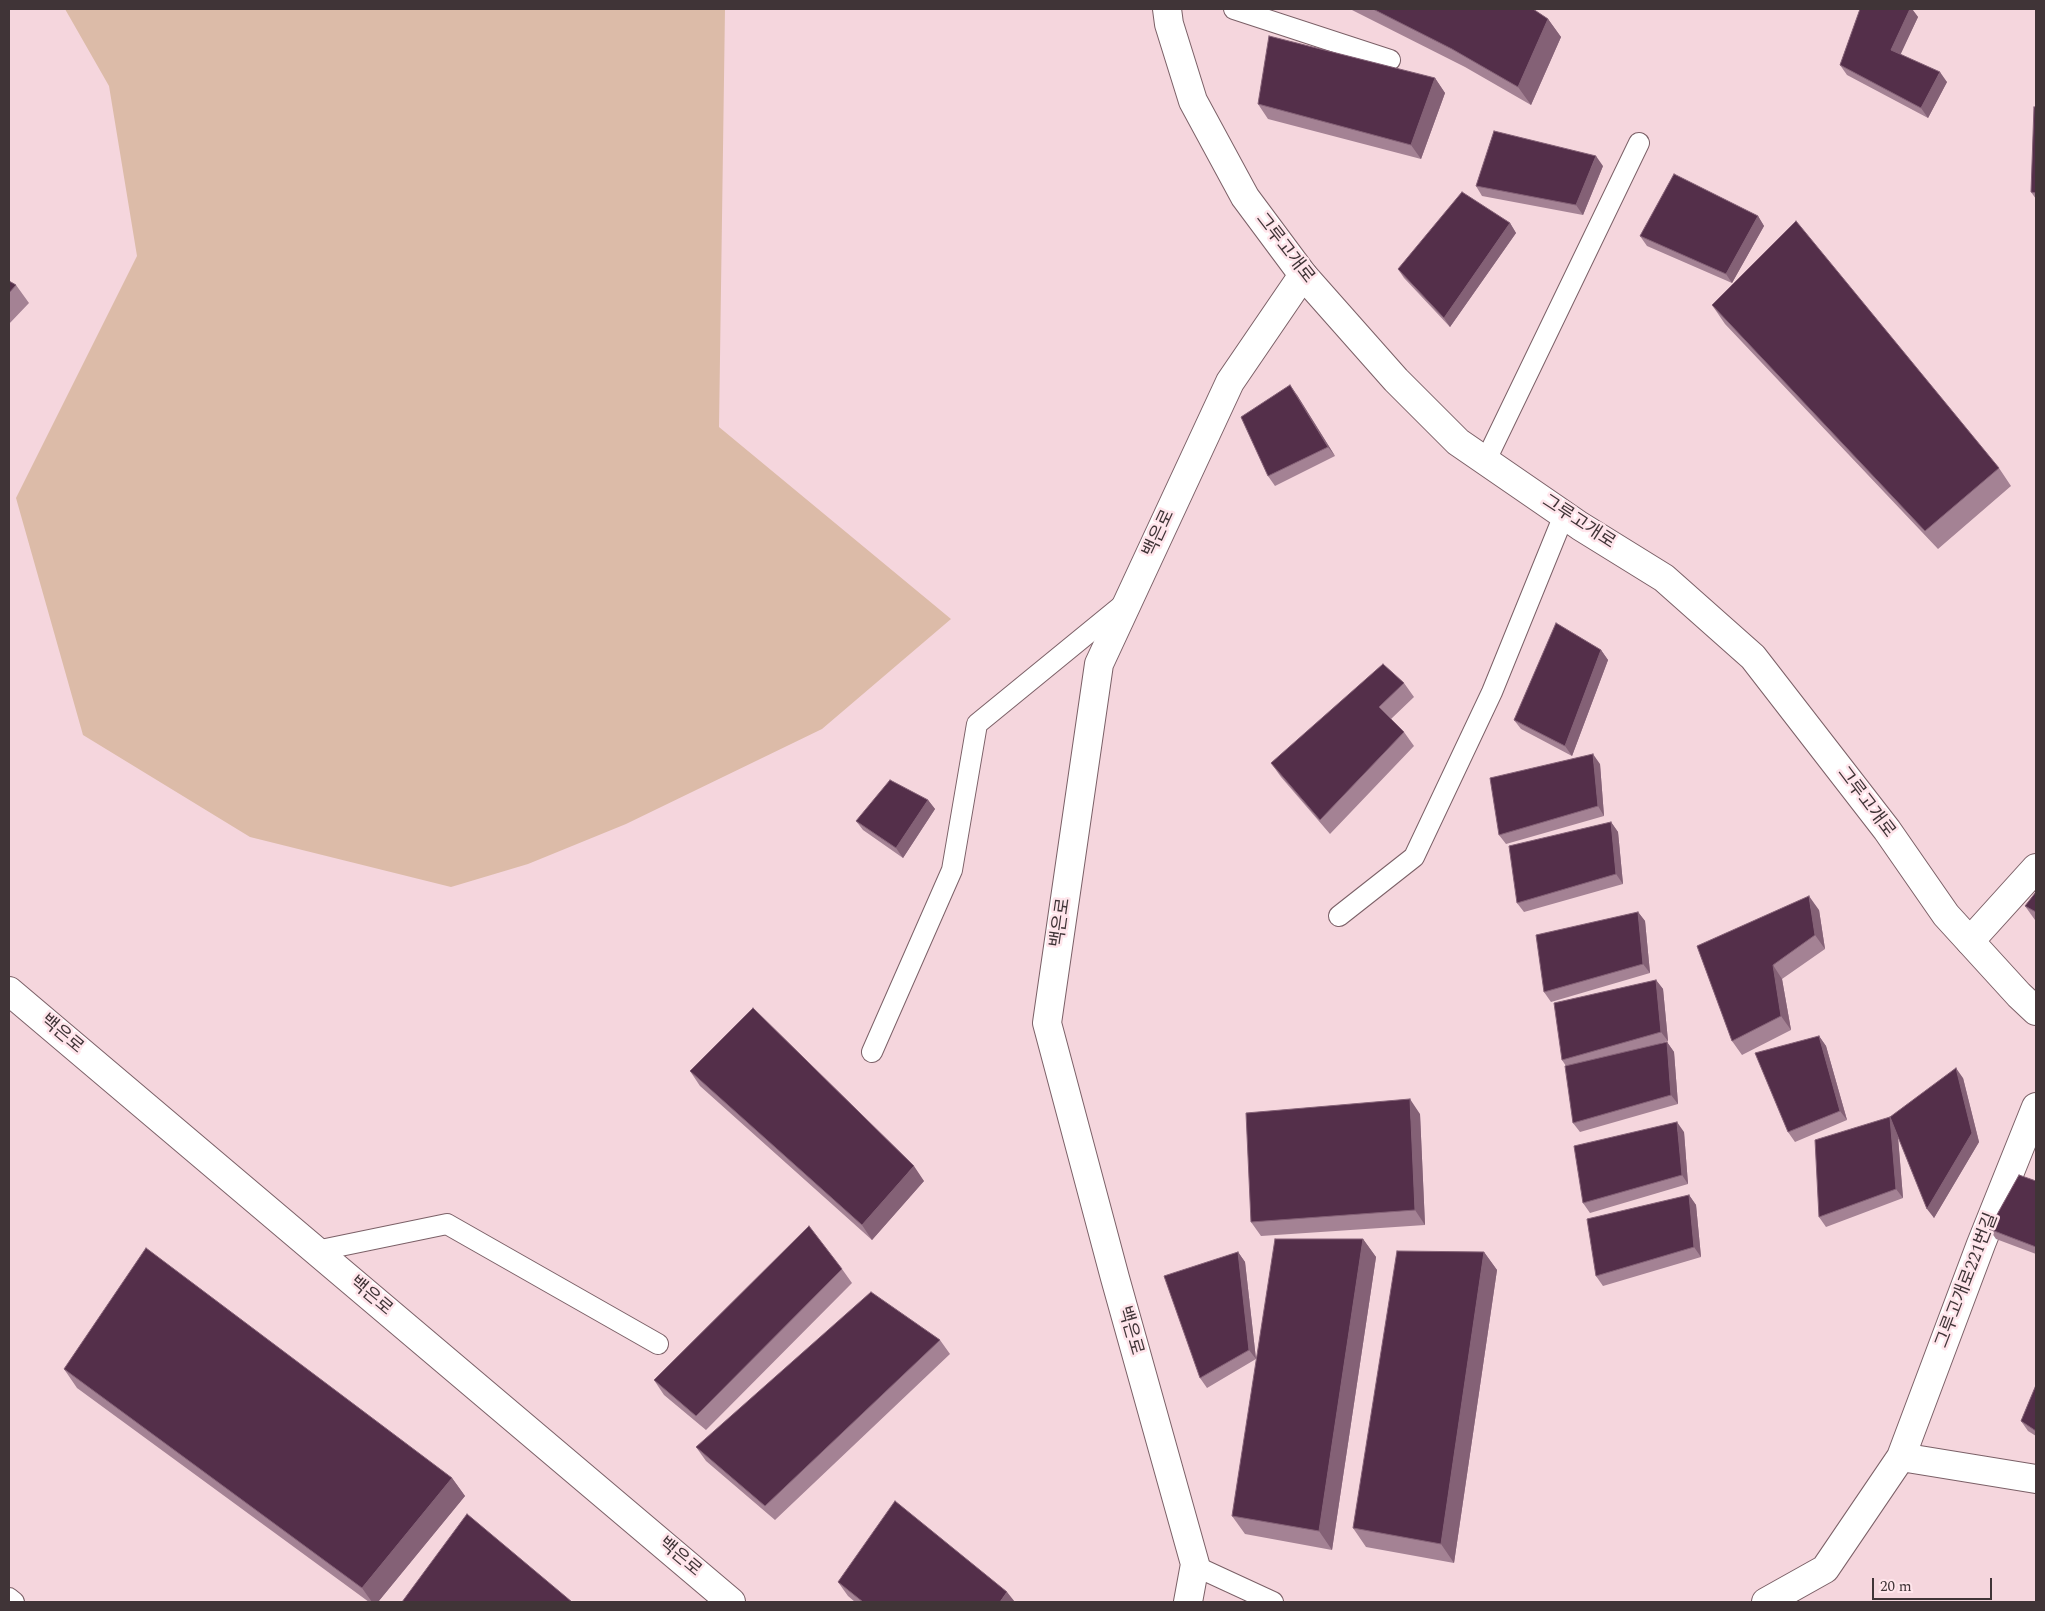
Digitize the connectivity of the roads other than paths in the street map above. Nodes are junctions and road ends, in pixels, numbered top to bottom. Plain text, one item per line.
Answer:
1 (1167, 9) edge
2 (1234, 9) edge
3 (1390, 60) dead end
4 (1639, 143) dead end
5 (1303, 276) junction
6 (1486, 460) junction
7 (1564, 515) junction
8 (1128, 600) junction
9 (2036, 868) edge
10 (1338, 916) dead end
11 (1970, 941) junction
12 (9, 991) edge
13 (2036, 1011) edge
14 (872, 1052) dead end
15 (2036, 1107) edge
16 (316, 1251) junction
17 (658, 1344) dead end
18 (1901, 1457) junction
19 (2036, 1479) edge
20 (1195, 1566) junction
21 (9, 1598) edge
22 (14, 1602) edge
23 (731, 1602) edge
24 (1188, 1602) edge
25 (1273, 1602) edge
26 (1766, 1602) edge

1 - 5 street, 그루고개로
2 - 3 lane
4 - 6 lane
5 - 6 street, 그루고개로
5 - 8 street, 백은로
6 - 7 street, 그루고개로
7 - 10 lane
7 - 11 street, 그루고개로
8 - 14 lane
8 - 20 street, 백은로
9 - 11 street
11 - 13 street, 그루고개로
12 - 16 street, 백은로
15 - 18 street, 그루고개로221번길
16 - 17 lane
16 - 23 street, 백은로
18 - 19 street
18 - 26 street, 그루고개로221번길
20 - 24 street, 백은로
20 - 25 lane
21 - 22 lane

